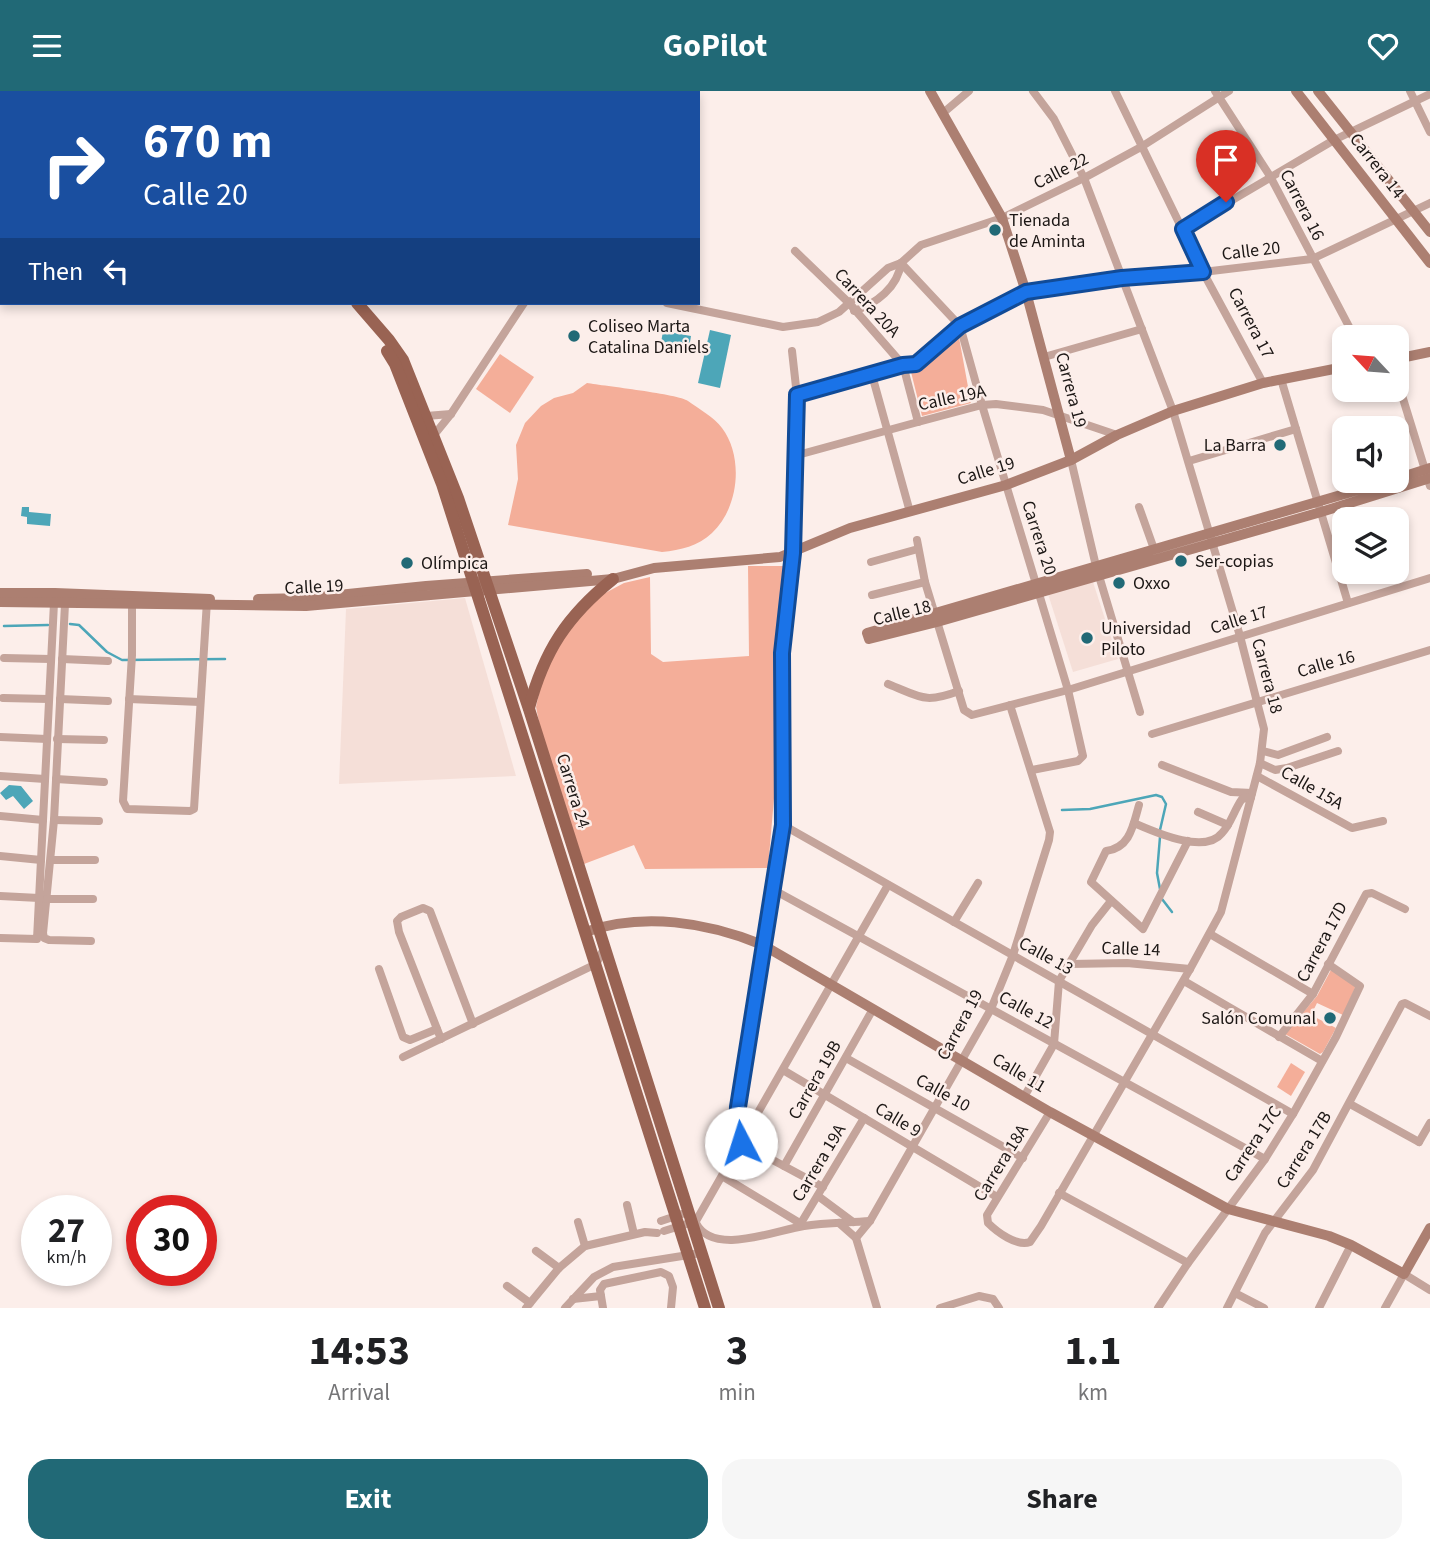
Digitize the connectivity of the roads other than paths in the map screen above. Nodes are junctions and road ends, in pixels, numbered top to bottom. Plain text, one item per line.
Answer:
1 (930, 91) edge
2 (969, 91) edge
3 (1033, 91) edge
4 (1115, 91) edge
5 (1229, 91) edge
6 (1296, 91) edge
7 (1318, 91) edge
8 (1410, 91) edge
9 (1217, 94) edge
10 (1430, 94) edge
11 (1415, 102) junction
12 (943, 113) junction
13 (1351, 131) junction
14 (1430, 132) edge
15 (1334, 140) junction
16 (1141, 147) junction
17 (1270, 176) junction
18 (1084, 178) junction
19 (1430, 203) edge
20 (1415, 211) junction
21 (1002, 218) junction
22 (1397, 220) junction
23 (1183, 229) junction
24 (1430, 232) edge
25 (795, 251) dead end
26 (1312, 259) junction
27 (901, 263) junction
28 (1430, 263) edge
29 (1203, 272) junction
30 (1122, 278) junction
31 (1026, 292) junction
32 (849, 303) junction
33 (348, 305) edge
34 (359, 305) edge
35 (523, 305) edge
36 (677, 305) edge
37 (856, 310) junction
38 (839, 312) junction
39 (1348, 325) edge
40 (960, 326) junction
41 (1142, 328) junction
42 (792, 351) dead end
43 (1430, 352) edge
44 (1409, 356) edge
45 (1044, 357) junction
46 (903, 365) junction
47 (1332, 369) edge
48 (872, 375) junction
49 (1281, 379) junction
50 (1263, 383) junction
51 (797, 395) junction
52 (1405, 403) edge
53 (982, 405) junction
54 (1173, 411) junction
55 (451, 414) junction
56 (1059, 414) junction
57 (426, 416) junction
58 (918, 422) junction
59 (1296, 429) junction
60 (889, 431) junction
61 (434, 435) junction
62 (1117, 435) junction
63 (794, 456) junction
64 (1070, 460) junction
65 (1189, 461) junction
66 (1428, 476) edge
67 (1409, 478) edge
68 (1006, 485) junction
69 (1357, 493) edge
70 (1139, 507) dead end
71 (1320, 507) junction
72 (910, 512) junction
73 (1211, 537) junction
74 (1154, 549) junction
75 (793, 553) junction
76 (871, 562) dead end
77 (1097, 570) junction
78 (628, 573) junction
79 (1430, 578) edge
80 (613, 579) junction
81 (544, 581) junction
82 (925, 582) junction
83 (481, 587) junction
84 (1039, 588) junction
85 (0, 593) edge
86 (872, 594) dead end
87 (60, 598) junction
88 (132, 600) junction
89 (0, 602) edge
90 (207, 603) junction
91 (1348, 603) junction
92 (936, 618) junction
93 (1240, 636) junction
94 (1430, 650) edge
95 (5, 658) dead end
96 (51, 659) junction
97 (62, 659) junction
98 (108, 661) dead end
99 (1127, 670) junction
100 (888, 684) dead end
101 (1068, 690) junction
102 (959, 691) junction
103 (3, 698) dead end
104 (49, 699) junction
105 (61, 699) junction
106 (129, 699) junction
107 (1257, 700) junction
108 (108, 701) dead end
109 (200, 702) junction
110 (1010, 705) junction
111 (529, 709) junction
112 (1140, 712) dead end
113 (1152, 734) dead end
114 (0, 737) edge
115 (1327, 737) dead end
116 (47, 739) junction
117 (57, 739) junction
118 (104, 740) dead end
119 (1263, 751) junction
120 (1338, 751) dead end
121 (1260, 763) junction
122 (1162, 765) dead end
123 (1032, 770) junction
124 (0, 776) edge
125 (1257, 776) junction
126 (45, 779) junction
127 (56, 779) junction
128 (104, 782) dead end
129 (1252, 795) junction
130 (1139, 805) dead end
131 (1198, 812) dead end
132 (0, 816) edge
133 (43, 820) junction
134 (54, 820) junction
135 (99, 821) dead end
136 (1383, 821) dead end
137 (1134, 823) junction
138 (783, 825) junction
139 (1228, 825) junction
140 (1188, 841) junction
141 (0, 856) edge
142 (41, 860) junction
143 (51, 860) junction
144 (95, 860) dead end
145 (978, 883) dead end
146 (888, 885) junction
147 (772, 889) junction
148 (0, 896) edge
149 (43, 898) junction
150 (93, 899) dead end
151 (1111, 901) junction
152 (1405, 909) dead end
153 (954, 922) junction
154 (591, 930) junction
155 (1210, 934) junction
156 (0, 937) edge
157 (860, 937) junction
158 (91, 941) dead end
159 (762, 945) junction
160 (604, 949) junction
161 (1013, 955) junction
162 (596, 964) junction
163 (1070, 964) junction
164 (1328, 964) junction
165 (379, 969) dead end
166 (1190, 969) junction
167 (1059, 981) junction
168 (1184, 981) junction
169 (832, 984) junction
170 (1313, 993) junction
171 (873, 1009) junction
172 (992, 1009) junction
173 (1430, 1016) edge
174 (473, 1024) junction
175 (437, 1029) junction
176 (1153, 1034) junction
177 (1279, 1037) junction
178 (441, 1039) junction
179 (1054, 1044) junction
180 (403, 1057) dead end
181 (846, 1058) junction
182 (962, 1060) junction
183 (1322, 1061) junction
184 (783, 1070) junction
185 (1125, 1083) junction
186 (825, 1095) junction
187 (1024, 1097) junction
188 (1350, 1104) junction
189 (935, 1107) junction
190 (1050, 1112) junction
191 (1293, 1114) junction
192 (864, 1118) junction
193 (1430, 1123) edge
194 (1094, 1136) junction
195 (1430, 1137) edge
196 (1419, 1142) junction
197 (741, 1143) junction
198 (913, 1147) junction
199 (1023, 1158) junction
200 (1265, 1159) junction
201 (783, 1166) junction
202 (722, 1176) junction
203 (823, 1187) junction
204 (1059, 1193) junction
205 (818, 1196) junction
206 (997, 1198) junction
207 (627, 1205) dead end
208 (1228, 1209) junction
209 (686, 1220) junction
210 (870, 1221) junction
211 (1274, 1221) junction
212 (578, 1222) dead end
213 (853, 1222) junction
214 (839, 1223) junction
215 (803, 1224) junction
216 (1430, 1229) edge
217 (995, 1230) joint
218 (634, 1234) junction
219 (856, 1238) junction
220 (1351, 1245) junction
221 (585, 1246) junction
222 (536, 1251) dead end
223 (695, 1255) junction
224 (1188, 1263) junction
225 (559, 1268) junction
226 (1404, 1274) junction
227 (507, 1286) dead end
228 (1430, 1290) edge
229 (1235, 1293) junction
230 (601, 1296) junction
231 (573, 1299) junction
232 (528, 1306) edge
233 (565, 1308) edge
234 (603, 1308) edge
235 (671, 1308) edge
236 (705, 1308) edge
237 (719, 1308) edge
238 (877, 1308) edge
239 (940, 1308) edge
240 (999, 1308) edge
241 (1158, 1308) edge
242 (1227, 1308) edge
243 (1264, 1308) edge
244 (1319, 1308) edge
245 (1385, 1308) edge

1 - 12 street, Carrera 19
2 - 12 street
3 - 18 street, Carrera 18
4 - 16 street, Carrera 17
5 - 9 street, Calle 22
6 - 15 street, Carrera 14
7 - 13 street, Carrera 14
8 - 11 street
9 - 16 street, Calle 22
9 - 17 street, Carrera 16
10 - 11 street
11 - 13 street
11 - 14 street
12 - 21 street, Carrera 19
13 - 15 street
13 - 20 street, Carrera 14
15 - 17 street
15 - 22 street, Carrera 14
16 - 18 street, Calle 22
16 - 23 street, Carrera 17
17 - 23 street
17 - 26 street, Carrera 16
18 - 21 street, Calle 22
18 - 30 street, Carrera 18
19 - 20 street, Calle 20
20 - 22 street, Calle 20
20 - 24 street, Carrera 14
21 - 27 street, Calle 22
21 - 31 street, Carrera 19
22 - 26 street, Calle 20
22 - 28 street, Carrera 14
23 - 29 street, Carrera 17
25 - 32 street, Carrera 20A
26 - 29 street, Calle 20
26 - 39 street, Carrera 16
27 - 32 street, Calle 22
27 - 37 street, Calle 22
27 - 40 street, Carrera 20
29 - 30 street, Calle 20
29 - 50 street, Carrera 17
30 - 31 street, Calle 20
30 - 41 street, Carrera 18
31 - 40 street, Calle 20
31 - 45 street, Carrera 19
32 - 37 street, Carrera 20A
32 - 38 street, Calle 22
33 - 83 main road, Carrera 24
34 - 57 main road, Carrera 24
35 - 55 street
36 - 38 street, Calle 22
37 - 38 street, Calle 22
37 - 46 street, Carrera 20A
40 - 46 street, Calle 20
40 - 53 street, Carrera 20
41 - 45 street
41 - 54 street, Carrera 18
42 - 51 street
43 - 44 street
45 - 56 street, Carrera 19
46 - 48 street, Calle 20
46 - 58 street, Carrera 20A
47 - 49 street, Calle 19
48 - 51 street, Calle 20
48 - 60 street
49 - 50 street, Calle 19
49 - 59 street, Carrera 17
50 - 54 street, Calle 19
51 - 63 street
52 - 66 street
53 - 56 street, Calle 19A
53 - 58 street, Calle 19A
53 - 68 street, Carrera 20
54 - 62 street, Calle 19
54 - 65 street, Carrera 18
55 - 57 street
55 - 61 street
56 - 62 street, Calle 19A
56 - 64 street, Carrera 19
57 - 61 main road, Carrera 24
58 - 60 street, Calle 19A
59 - 65 street
59 - 71 street, Carrera 17
60 - 63 street, Calle 19A
60 - 72 street
61 - 83 main road, Carrera 24
62 - 64 street, Calle 19
63 - 75 street
64 - 68 street, Calle 19
64 - 77 street, Carrera 19
65 - 73 street, Carrera 18
66 - 67 street
66 - 71 street, Calle 18
68 - 72 street, Calle 19
68 - 84 street, Carrera 20
69 - 71 street, Calle 18
70 - 74 street
71 - 73 street, Calle 18
71 - 91 street, Carrera 17
72 - 75 street, Calle 19
73 - 74 street, Calle 18
73 - 77 street, Calle 18
73 - 93 street, Carrera 18
74 - 77 street, Calle 18
75 - 78 street, Calle 19
75 - 138 street
76 - 82 street
77 - 84 street, Calle 18
77 - 99 street, Carrera 19
78 - 80 street, Calle 19
78 - 81 street, Calle 19
79 - 91 street, Calle 17
80 - 81 street, Calle 19
80 - 111 main road
81 - 83 street, Calle 19
82 - 86 street
82 - 92 street
83 - 90 street, Calle 19
83 - 111 main road, Carrera 24
83 - 154 main road, Carrera 24
84 - 92 street, Calle 18
84 - 101 street, Carrera 20
85 - 87 street, Calle 19
87 - 88 street, Calle 19
87 - 89 street, Calle 19
87 - 96 street
87 - 97 street
88 - 90 street, Calle 19
88 - 106 street
90 - 109 street
91 - 93 street, Calle 17
92 - 92 street, Calle 18
92 - 102 street
93 - 99 street, Calle 17
93 - 107 street, Carrera 18
94 - 107 street, Calle 16
95 - 96 street
96 - 104 street
97 - 98 street
97 - 105 street
99 - 101 street, Calle 17
99 - 112 street, Carrera 19
100 - 102 street
101 - 110 street, Calle 17
101 - 123 street, Carrera 20
102 - 110 street, Calle 17
103 - 104 street
104 - 116 street
105 - 108 street
105 - 117 street
106 - 109 street
106 - 109 street
107 - 113 street, Calle 16
107 - 119 street, Carrera 18
110 - 123 street
111 - 154 main road, Carrera 24
114 - 116 street
115 - 119 street
116 - 126 street
117 - 118 street
117 - 127 street
119 - 121 street, Carrera 18
120 - 121 street
121 - 125 street, Carrera 18
122 - 129 street
123 - 161 street, Carrera 19
124 - 126 street
125 - 129 street, Carrera 18
125 - 136 street, Calle 15A
126 - 133 street
127 - 128 street
127 - 134 street
129 - 139 street
129 - 155 street, Carrera 18
130 - 137 street
131 - 139 street
132 - 133 street
133 - 142 street
134 - 135 street
134 - 143 street
137 - 140 street
137 - 151 street
138 - 146 street, Calle 13
138 - 147 street
139 - 140 street
140 - 151 street
141 - 142 street
142 - 149 street
143 - 144 street
143 - 149 street
145 - 153 street
146 - 153 street, Calle 13
146 - 157 street
147 - 157 street, Calle 12
147 - 159 street
148 - 149 street
149 - 150 street
149 - 156 street
149 - 158 street
151 - 163 street
152 - 164 street, Carrera 17D
153 - 161 street, Calle 13
154 - 159 street, Calle 11
154 - 160 main road, Carrera 24
154 - 162 main road, Carrera 24
155 - 166 street, Carrera 18
155 - 170 street
157 - 169 street
157 - 172 street, Calle 12
159 - 169 street, Calle 11
159 - 197 street
160 - 162 street
160 - 209 main road, Carrera 24
161 - 167 street, Calle 13
161 - 172 street, Carrera 19
162 - 174 street
162 - 209 main road, Carrera 24
163 - 166 street, Calle 14
163 - 167 street
164 - 170 street, Carrera 17D
164 - 183 street, Carrera 17C
165 - 175 street
166 - 168 street, Carrera 18
167 - 176 street, Calle 13
167 - 179 street
168 - 176 street, Carrera 18
168 - 177 street
169 - 171 street, Calle 11
169 - 184 street
170 - 177 street, Carrera 17D
171 - 181 street, Carrera 19B
171 - 182 street, Calle 11
172 - 179 street, Calle 12
172 - 182 street, Carrera 19
173 - 188 street, Carrera 17B
174 - 175 street
174 - 178 street
175 - 178 street
176 - 185 street, Carrera 18
176 - 191 street, Calle 13
177 - 183 street
178 - 180 street
179 - 185 street, Calle 12
179 - 187 street
181 - 186 street, Carrera 19B
181 - 189 street, Calle 10
182 - 187 street, Calle 11
182 - 189 street, Carrera 19
183 - 191 street, Carrera 17C
184 - 186 street, Calle 9
184 - 197 street
185 - 194 street, Carrera 18
185 - 200 street, Calle 12
186 - 192 street, Calle 9
186 - 201 street, Carrera 19B
187 - 190 street, Calle 11
188 - 196 street
188 - 211 street, Carrera 17B
189 - 198 street, Carrera 19
189 - 199 street, Calle 10
190 - 194 street, Calle 11
190 - 199 street, Carrera 18A
191 - 200 street, Carrera 17C
192 - 198 street, Calle 9
192 - 203 street, Carrera 19A
193 - 196 street
194 - 204 street, Carrera 18
194 - 208 street, Calle 11
195 - 196 street
197 - 201 street
197 - 202 street
198 - 206 street, Calle 9
198 - 210 street, Carrera 19
199 - 206 street, Carrera 18A
200 - 208 street, Carrera 17C
201 - 203 street
202 - 209 street
202 - 215 street
203 - 205 street, Carrera 19A
204 - 217 street, Carrera 18
204 - 224 street
205 - 213 street
205 - 215 street, Carrera 19A
206 - 217 street, Carrera 18A
207 - 218 street
208 - 211 street, Calle 11
208 - 224 street, Carrera 17C
209 - 215 street
209 - 218 street
209 - 223 main road, Carrera 24
210 - 213 street
210 - 219 street, Carrera 19
211 - 220 street, Calle 11
211 - 229 street, Carrera 17B
212 - 221 street
213 - 214 street
214 - 215 street
214 - 219 street
216 - 226 street
218 - 221 street
219 - 238 street
220 - 226 street, Calle 11
220 - 244 street
221 - 225 street
222 - 225 street
223 - 231 street
223 - 236 main road, Carrera 24
223 - 237 main road, Carrera 24
224 - 241 street, Carrera 17C
225 - 232 street
226 - 228 street, Calle 11
226 - 245 street
227 - 232 street
229 - 242 street, Carrera 17B
229 - 243 street
230 - 231 street
230 - 234 street
230 - 235 street
231 - 233 street
239 - 240 street

